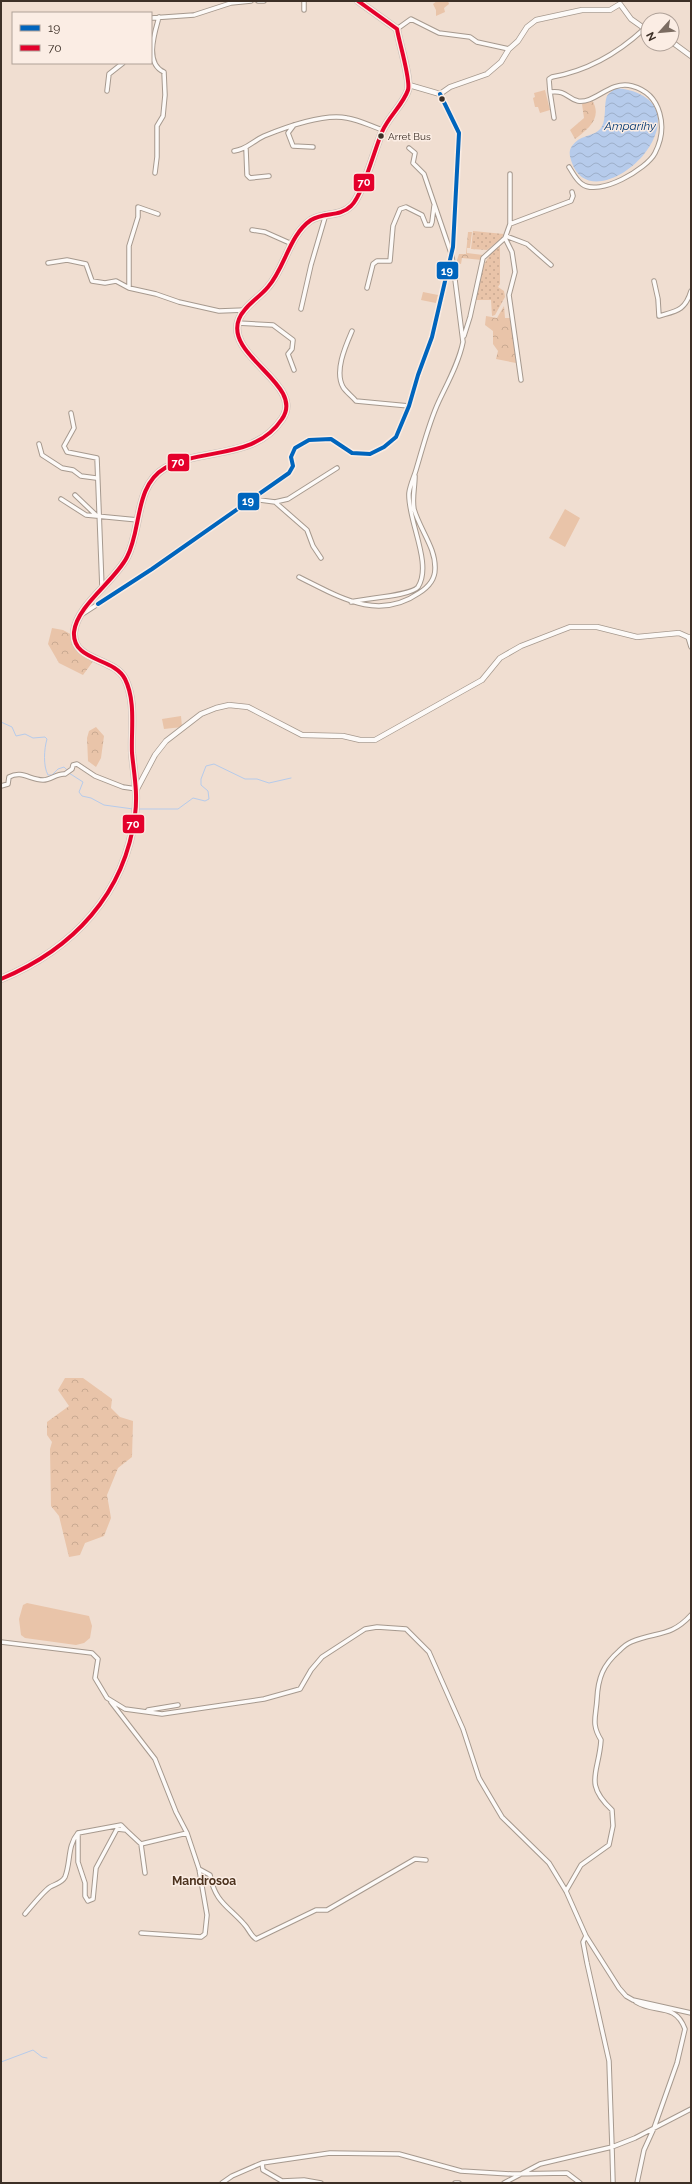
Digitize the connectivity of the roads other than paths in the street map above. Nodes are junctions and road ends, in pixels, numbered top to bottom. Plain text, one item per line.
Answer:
1 (252, 1) edge
2 (258, 1) edge
3 (264, 1) edge
4 (304, 1) edge
5 (358, 1) edge
6 (619, 3) edge
7 (304, 10) dead end
8 (159, 17) junction
9 (152, 18) edge
10 (640, 26) edge
11 (397, 29) junction
12 (640, 34) edge
13 (680, 48) edge
14 (509, 49) junction
15 (691, 56) edge
16 (154, 63) joint
17 (122, 64) edge
18 (408, 85) junction
19 (107, 91) dead end
20 (550, 92) junction
21 (440, 94) junction
22 (554, 118) dead end
23 (294, 125) junction
24 (383, 130) junction
25 (313, 147) dead end
26 (409, 148) dead end
27 (246, 149) junction
28 (234, 151) dead end
29 (569, 167) dead end
30 (155, 173) dead end
31 (510, 174) dead end
32 (269, 176) dead end
33 (572, 192) dead end
34 (434, 204) junction
35 (158, 214) dead end
36 (326, 214) junction
37 (510, 224) junction
38 (252, 230) dead end
39 (505, 237) junction
40 (292, 244) junction
41 (452, 256) junction
42 (48, 263) dead end
43 (551, 265) dead end
44 (654, 281) dead end
45 (129, 288) junction
46 (367, 288) dead end
47 (691, 292) edge
48 (301, 309) dead end
49 (245, 310) junction
50 (237, 323) junction
51 (352, 331) dead end
52 (463, 338) junction
53 (294, 370) dead end
54 (521, 380) dead end
55 (409, 406) junction
56 (71, 413) dead end
57 (39, 444) dead end
58 (337, 468) dead end
59 (416, 473) junction
60 (96, 478) junction
61 (75, 495) dead end
62 (61, 499) dead end
63 (252, 499) junction
64 (275, 502) junction
65 (98, 517) junction
66 (138, 520) junction
67 (322, 558) dead end
68 (299, 577) dead end
69 (102, 588) junction
70 (351, 602) junction
71 (79, 617) junction
72 (690, 637) edge
73 (691, 647) edge
74 (1, 786) edge
75 (137, 789) junction
76 (1, 978) edge
77 (691, 1615) edge
78 (1, 1642) edge
79 (107, 1698) junction
80 (178, 1705) dead end
81 (145, 1711) junction
82 (126, 1830) junction
83 (78, 1834) junction
84 (188, 1834) junction
85 (141, 1844) junction
86 (426, 1860) dead end
87 (199, 1869) junction
88 (145, 1873) dead end
89 (566, 1891) junction
90 (25, 1914) dead end
91 (141, 1933) dead end
92 (586, 1936) junction
93 (633, 2000) junction
94 (691, 2013) edge
95 (691, 2109) edge
96 (654, 2128) junction
97 (612, 2147) junction
98 (262, 2163) junction
99 (527, 2173) junction
100 (222, 2183) edge
101 (322, 2183) edge
102 (455, 2183) edge
103 (459, 2183) edge
104 (504, 2183) edge
105 (580, 2183) edge
106 (613, 2183) edge
107 (637, 2183) edge

1 - 8 street
2 - 3 street
4 - 7 street
5 - 11 main road
6 - 10 street
6 - 14 street
8 - 9 street
8 - 16 street
11 - 14 street
11 - 18 main road
12 - 20 street
13 - 15 street
14 - 21 street
16 - 30 street
17 - 19 street
18 - 21 street
18 - 24 main road
20 - 22 street
20 - 29 street
21 - 41 street
23 - 24 street
23 - 25 street
23 - 27 street
24 - 36 main road
26 - 34 street
27 - 28 street
27 - 32 street
31 - 37 street
33 - 37 street
34 - 41 street
34 - 46 street
35 - 45 street
36 - 40 main road
36 - 48 street
37 - 39 street
38 - 40 street
39 - 43 street
39 - 52 street
39 - 54 street
40 - 49 main road
41 - 52 street
41 - 55 street
42 - 45 street
44 - 47 street
45 - 49 street
49 - 50 main road
50 - 53 street
50 - 66 main road
51 - 55 street
52 - 59 street
55 - 63 street
56 - 60 street
57 - 60 street
58 - 64 street
59 - 70 street
59 - 70 street
60 - 65 street
61 - 65 street
62 - 65 street
63 - 64 street
63 - 71 street
64 - 67 street
65 - 66 street
65 - 69 street
66 - 69 main road
68 - 70 street
69 - 71 main road
71 - 75 main road
72 - 73 street
72 - 75 street
74 - 75 street
75 - 76 main road
77 - 89 street
78 - 79 street
79 - 81 street
79 - 84 street
80 - 81 street
81 - 89 street
82 - 83 street
82 - 83 street
82 - 85 street
83 - 90 street
84 - 85 street
84 - 87 street
85 - 88 street
86 - 87 street
87 - 91 street
89 - 92 street
92 - 93 street
92 - 97 street
93 - 94 street
93 - 96 street
95 - 96 street
96 - 97 street
96 - 107 street
97 - 99 street
97 - 106 street
98 - 99 street
98 - 100 street
98 - 101 street
99 - 104 street
99 - 105 street
102 - 103 street

